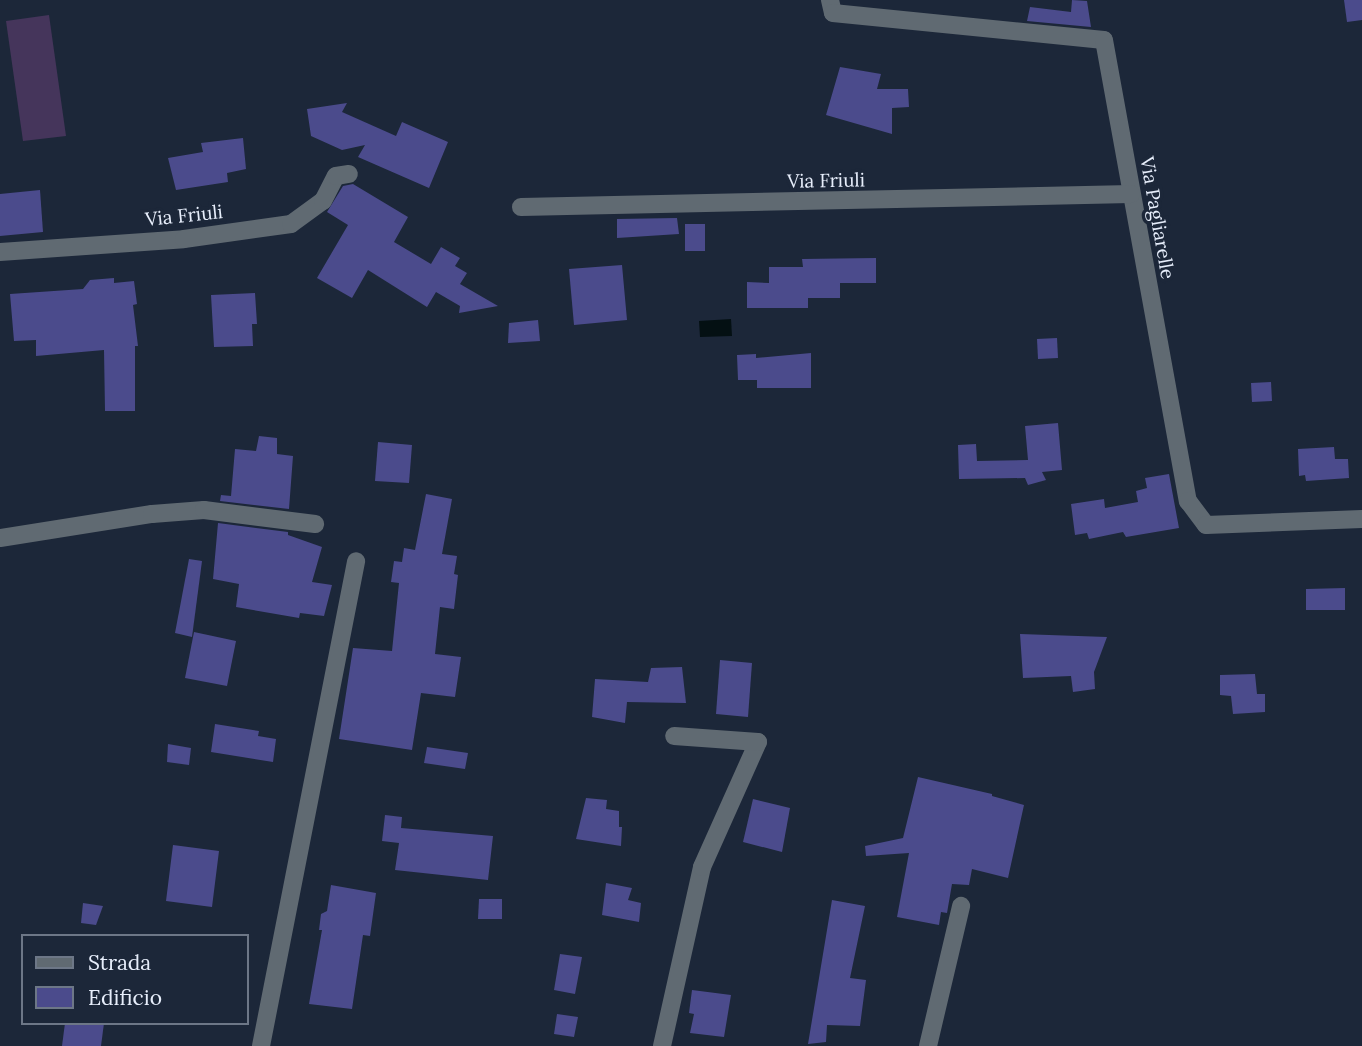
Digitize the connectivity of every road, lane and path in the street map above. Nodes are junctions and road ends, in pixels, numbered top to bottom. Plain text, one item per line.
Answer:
1 (830, 0) edge
2 (349, 174) dead end
3 (1131, 194) junction
4 (521, 207) dead end
5 (0, 252) edge
6 (1362, 519) edge
7 (315, 524) dead end
8 (0, 538) edge
9 (356, 561) dead end
10 (674, 736) dead end
11 (961, 906) dead end
12 (261, 1046) edge
13 (662, 1046) edge
14 (929, 1046) edge

1 - 3 street, Via Pagliarelle
2 - 5 street, Via Friuli
3 - 4 street, Via Friuli
3 - 6 street, Via Pagliarelle
7 - 8 street
9 - 12 street
10 - 13 street
11 - 14 street

